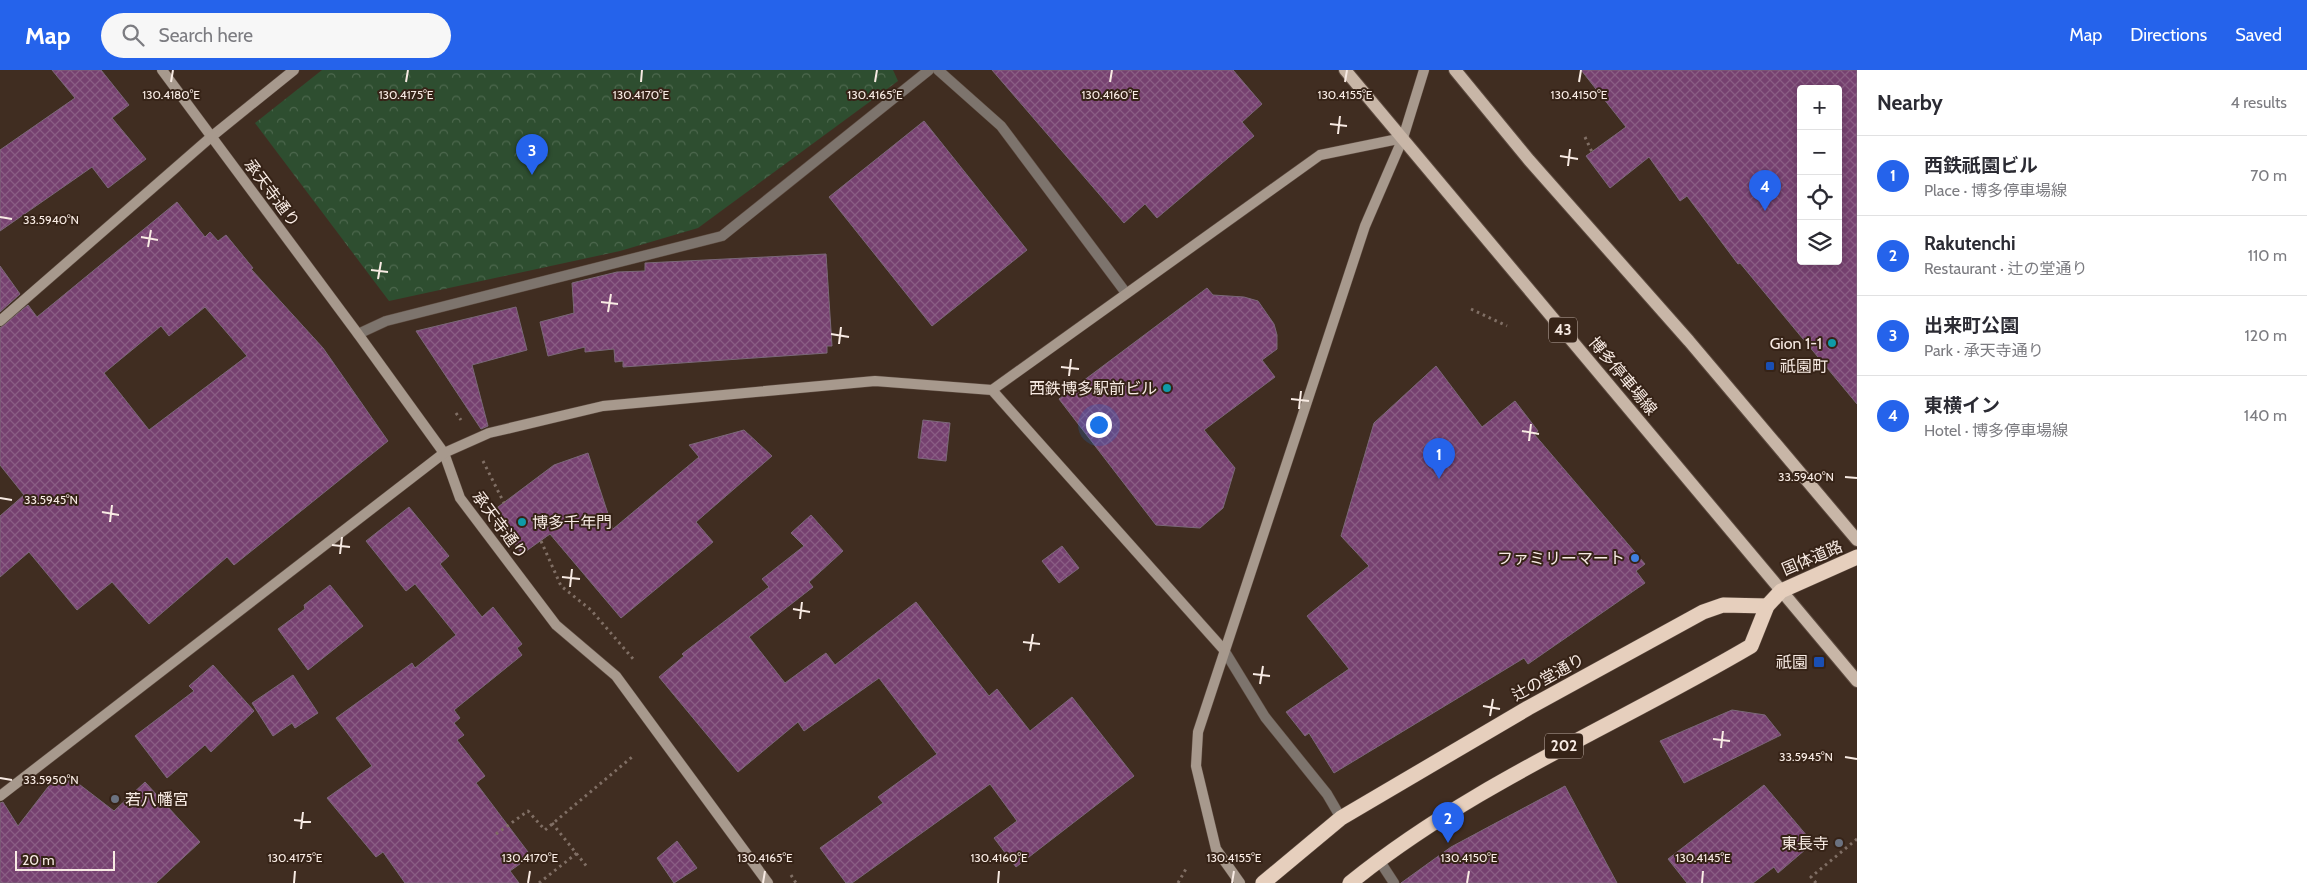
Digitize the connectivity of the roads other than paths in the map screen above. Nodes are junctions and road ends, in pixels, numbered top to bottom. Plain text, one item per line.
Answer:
1 (162, 70) edge
2 (294, 70) edge
3 (929, 70) edge
4 (938, 70) edge
5 (1345, 70) edge
6 (1424, 70) edge
7 (1455, 70) edge
8 (211, 136) junction
9 (1403, 138) junction
10 (1126, 293) junction
11 (0, 321) edge
12 (358, 334) junction
13 (992, 390) junction
14 (444, 453) junction
15 (1857, 540) edge
16 (1857, 558) edge
17 (1781, 590) junction
18 (1767, 606) junction
19 (1224, 650) junction
20 (1857, 680) edge
21 (0, 796) edge
22 (1341, 818) junction
23 (1379, 860) junction
24 (768, 883) edge
25 (1240, 883) edge
26 (1263, 883) edge
27 (1350, 883) edge
28 (1394, 883) edge

1 - 8 street, 承天寺通り
2 - 8 street
3 - 12 street
4 - 10 street
5 - 9 main road, 博多停車場線 / 43
6 - 9 street
7 - 15 main road
8 - 11 street
8 - 12 street, 承天寺通り
9 - 10 street
9 - 17 main road, 博多停車場線 / 43
9 - 19 street
10 - 13 street
12 - 14 street, 承天寺通り
13 - 14 street
13 - 19 street
14 - 21 street
14 - 24 street, 承天寺通り
16 - 17 highway, 国体道路 / 202
17 - 18 highway, 202
17 - 20 main road, 博多停車場線 / 43
18 - 22 highway, 辻の堂通り
18 - 23 highway, 202
19 - 22 street
19 - 25 street
22 - 26 highway, 辻の堂通り
23 - 27 highway, 202
23 - 28 street

